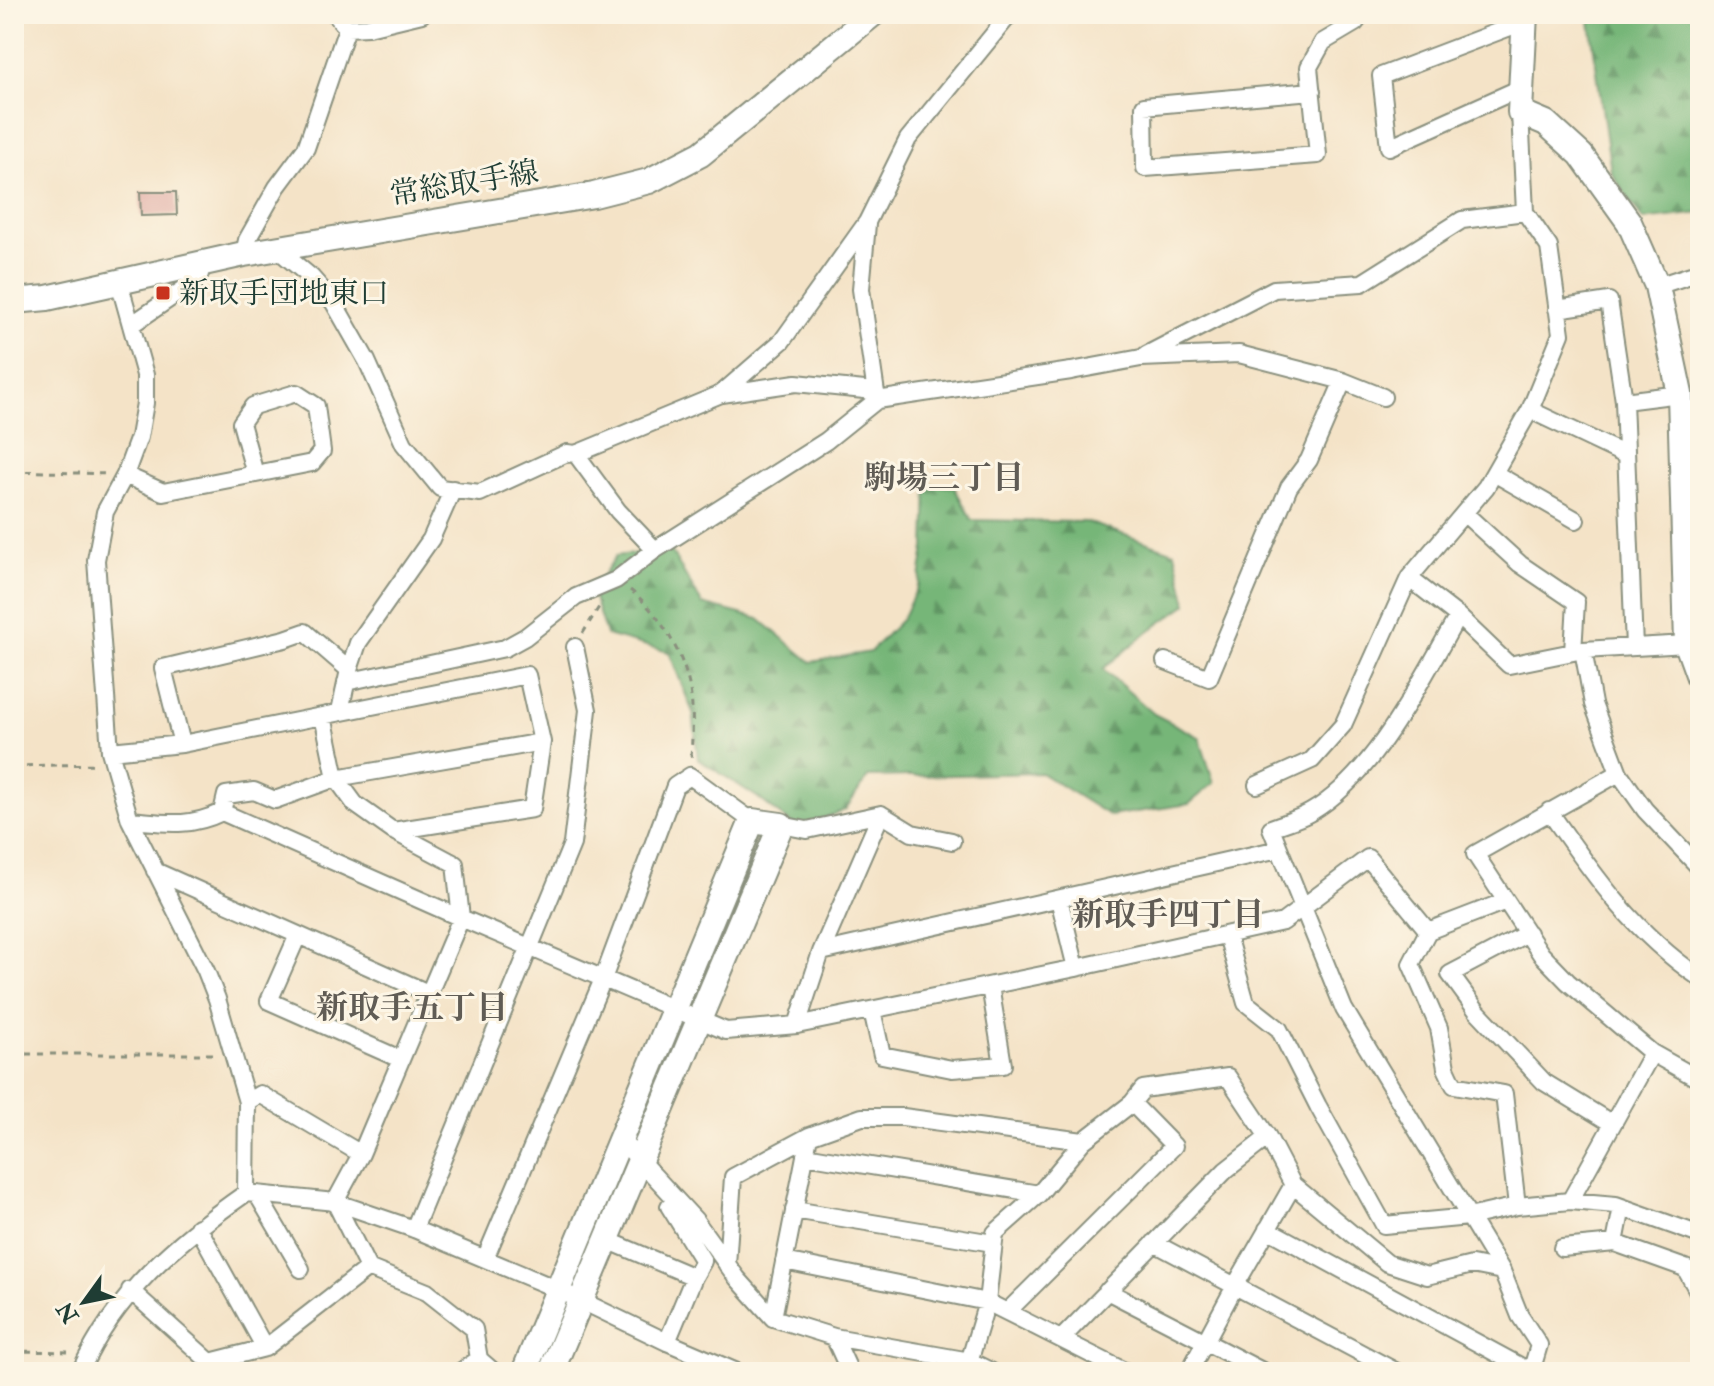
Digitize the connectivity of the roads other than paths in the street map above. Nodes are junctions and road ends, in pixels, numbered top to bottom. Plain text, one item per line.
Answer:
1 (335, 14) edge
2 (422, 14) edge
3 (873, 14) edge
4 (1010, 14) edge
5 (1362, 14) edge
6 (1526, 17) edge
7 (347, 28) junction
8 (1523, 87) junction
9 (1312, 91) junction
10 (1520, 112) junction
11 (1525, 212) junction
12 (867, 222) junction
13 (276, 248) junction
14 (244, 254) junction
15 (200, 264) junction
16 (1700, 272) edge
17 (119, 282) junction
18 (1657, 286) junction
19 (14, 301) edge
20 (1557, 309) junction
21 (131, 325) junction
22 (1141, 358) junction
23 (1343, 381) junction
24 (721, 394) junction
25 (1680, 394) junction
26 (875, 396) junction
27 (1383, 397) dead end
28 (1624, 401) junction
29 (1530, 410) junction
30 (576, 454) junction
31 (1625, 455) junction
32 (1494, 473) junction
33 (255, 474) junction
34 (125, 475) junction
35 (453, 489) junction
36 (1464, 513) junction
37 (1576, 520) dead end
38 (655, 550) junction
39 (1692, 554) edge
40 (1409, 578) junction
41 (1458, 616) junction
42 (1687, 644) junction
43 (575, 647) road end
44 (1634, 647) junction
45 (1578, 651) junction
46 (1165, 661) dead end
47 (347, 676) junction
48 (1700, 680) edge
49 (340, 711) junction
50 (323, 716) junction
51 (542, 742) junction
52 (182, 744) junction
53 (112, 756) junction
54 (1619, 773) junction
55 (336, 778) junction
56 (1257, 785) dead end
57 (1549, 811) junction
58 (222, 812) junction
59 (881, 814) junction
60 (130, 820) junction
61 (752, 821) junction
62 (781, 825) junction
63 (393, 831) junction
64 (952, 841) dead end
65 (1279, 849) junction
66 (1700, 868) edge
67 (155, 871) junction
68 (1059, 899) junction
69 (1506, 901) junction
70 (1302, 908) junction
71 (461, 918) junction
72 (1428, 931) junction
73 (1528, 933) junction
74 (298, 935) junction
75 (1227, 935) junction
76 (532, 946) junction
77 (821, 952) junction
78 (1076, 968) junction
79 (1700, 978) edge
80 (603, 979) junction
81 (990, 986) junction
82 (428, 993) junction
83 (674, 1008) junction
84 (872, 1010) junction
85 (699, 1018) junction
86 (797, 1025) junction
87 (1652, 1053) junction
88 (400, 1059) junction
89 (1700, 1080) edge
90 (247, 1102) junction
91 (1132, 1103) junction
92 (1611, 1123) junction
93 (809, 1136) junction
94 (1268, 1137) junction
95 (620, 1139) junction
96 (1083, 1141) junction
97 (361, 1154) junction
98 (805, 1155) junction
99 (640, 1160) junction
100 (1293, 1185) junction
101 (251, 1194) junction
102 (1039, 1194) junction
103 (1570, 1201) junction
104 (335, 1202) junction
105 (669, 1206) dead end
106 (1517, 1206) junction
107 (1622, 1207) junction
108 (794, 1210) junction
109 (1469, 1217) junction
110 (198, 1227) junction
111 (414, 1229) junction
112 (1267, 1229) junction
113 (1700, 1235) edge
114 (607, 1240) junction
115 (993, 1243) junction
116 (1154, 1243) junction
117 (1615, 1243) junction
118 (1562, 1248) dead end
119 (485, 1259) junction
120 (784, 1261) junction
121 (727, 1265) junction
122 (368, 1268) junction
123 (301, 1269) dead end
124 (1502, 1271) junction
125 (1692, 1271) edge
126 (694, 1277) junction
127 (1235, 1286) junction
128 (130, 1290) junction
129 (559, 1290) junction
130 (1107, 1291) junction
131 (1700, 1295) edge
132 (582, 1302) junction
133 (987, 1302) junction
134 (1008, 1311) junction
135 (773, 1318) junction
136 (834, 1337) junction
137 (1062, 1338) junction
138 (667, 1342) junction
139 (1206, 1342) junction
140 (265, 1348) junction
141 (479, 1359) junction
142 (968, 1367) edge
143 (80, 1372) edge
144 (460, 1372) edge
145 (494, 1372) edge
146 (524, 1372) edge
147 (551, 1372) edge
148 (737, 1372) edge
149 (850, 1372) edge
150 (992, 1372) edge
151 (1126, 1372) edge
152 (1189, 1372) edge
153 (1264, 1372) edge
154 (1397, 1372) edge
155 (1531, 1372) edge

1 - 7 street
2 - 7 street
3 - 13 street, 常総取手線
4 - 12 street
5 - 9 street
6 - 8 street
6 - 8 street
7 - 14 street
8 - 10 street
9 - 9 street
10 - 11 street
10 - 18 street
11 - 20 street
11 - 22 street
12 - 24 street
12 - 26 street
13 - 14 street, 常総取手線
13 - 35 street
14 - 15 street, 常総取手線
15 - 17 street, 常総取手線
15 - 21 street
16 - 18 street
17 - 19 street, 常総取手線
17 - 21 street
18 - 25 street
20 - 28 street
20 - 29 street
21 - 34 street
22 - 23 street
22 - 26 street
23 - 27 street
23 - 46 street
24 - 26 street
24 - 30 street
25 - 28 street
25 - 39 street
26 - 38 street
28 - 31 street
29 - 31 street
29 - 32 street
30 - 35 street
30 - 38 street
31 - 44 street
32 - 36 street
32 - 37 street
33 - 33 street
33 - 34 street
34 - 53 street
35 - 47 street
36 - 40 street
36 - 45 street
38 - 47 street
39 - 42 street
40 - 41 street
40 - 56 street
41 - 45 street
41 - 65 street
42 - 44 street
42 - 48 street
43 - 76 street
44 - 45 street
45 - 54 street
47 - 49 street
47 - 52 street
49 - 50 street
49 - 51 street
50 - 52 street
50 - 55 street
51 - 55 street
51 - 63 street
52 - 53 street
53 - 60 street
54 - 57 street
54 - 66 street
55 - 58 street
55 - 63 street
57 - 69 street
57 - 79 street
58 - 60 street
58 - 71 street
59 - 62 street
59 - 64 street
59 - 77 street
60 - 67 street
61 - 62 street
61 - 80 street
61 - 83 street
62 - 85 street
63 - 71 street
65 - 68 street
65 - 70 street
67 - 74 street
67 - 90 street
68 - 77 street
68 - 78 street
69 - 72 street
69 - 73 street
70 - 72 street
70 - 75 street
70 - 109 street
71 - 76 street
71 - 82 street
72 - 106 street
73 - 87 street
73 - 92 street
74 - 82 street
74 - 88 street
75 - 78 street
75 - 109 street
76 - 80 street
76 - 111 street
77 - 86 street
78 - 81 street
80 - 83 street
80 - 119 street
81 - 84 street
81 - 84 street
82 - 88 street
83 - 85 street
83 - 95 street
84 - 86 street
85 - 86 street
85 - 99 street
87 - 89 street
87 - 92 street
88 - 97 street
90 - 97 street
90 - 101 street
91 - 94 street
91 - 96 street
91 - 134 street
92 - 103 street
93 - 96 street
93 - 98 street
93 - 121 street
94 - 100 street
94 - 116 street
95 - 99 street
95 - 129 street
96 - 102 street
97 - 104 street
98 - 102 street
98 - 108 street
99 - 114 street
99 - 121 street
100 - 112 street
100 - 124 street
101 - 104 street
101 - 110 street
101 - 123 street
102 - 115 street
103 - 106 street
103 - 107 street
104 - 111 street
104 - 122 street
105 - 126 street
106 - 109 street
107 - 113 street
107 - 117 street
108 - 115 street
108 - 120 street
109 - 124 street
110 - 128 street
110 - 140 street
111 - 119 street
112 - 127 street
112 - 155 street
114 - 126 street
114 - 132 street
115 - 133 street
116 - 127 street
116 - 130 street
117 - 118 street
117 - 125 street
119 - 129 street
120 - 133 street
120 - 135 street
121 - 135 street
122 - 140 street
122 - 141 street
124 - 155 street
125 - 131 street
126 - 138 street
127 - 139 street
127 - 154 street
128 - 140 street
128 - 143 street
129 - 132 street
129 - 146 street
130 - 137 street
130 - 139 street
132 - 138 street
132 - 147 street
133 - 134 street
133 - 142 street
134 - 137 street
135 - 136 street
136 - 142 street
136 - 149 street
137 - 151 street
138 - 148 street
139 - 152 street
139 - 153 street
141 - 144 street
141 - 145 street
142 - 150 street

